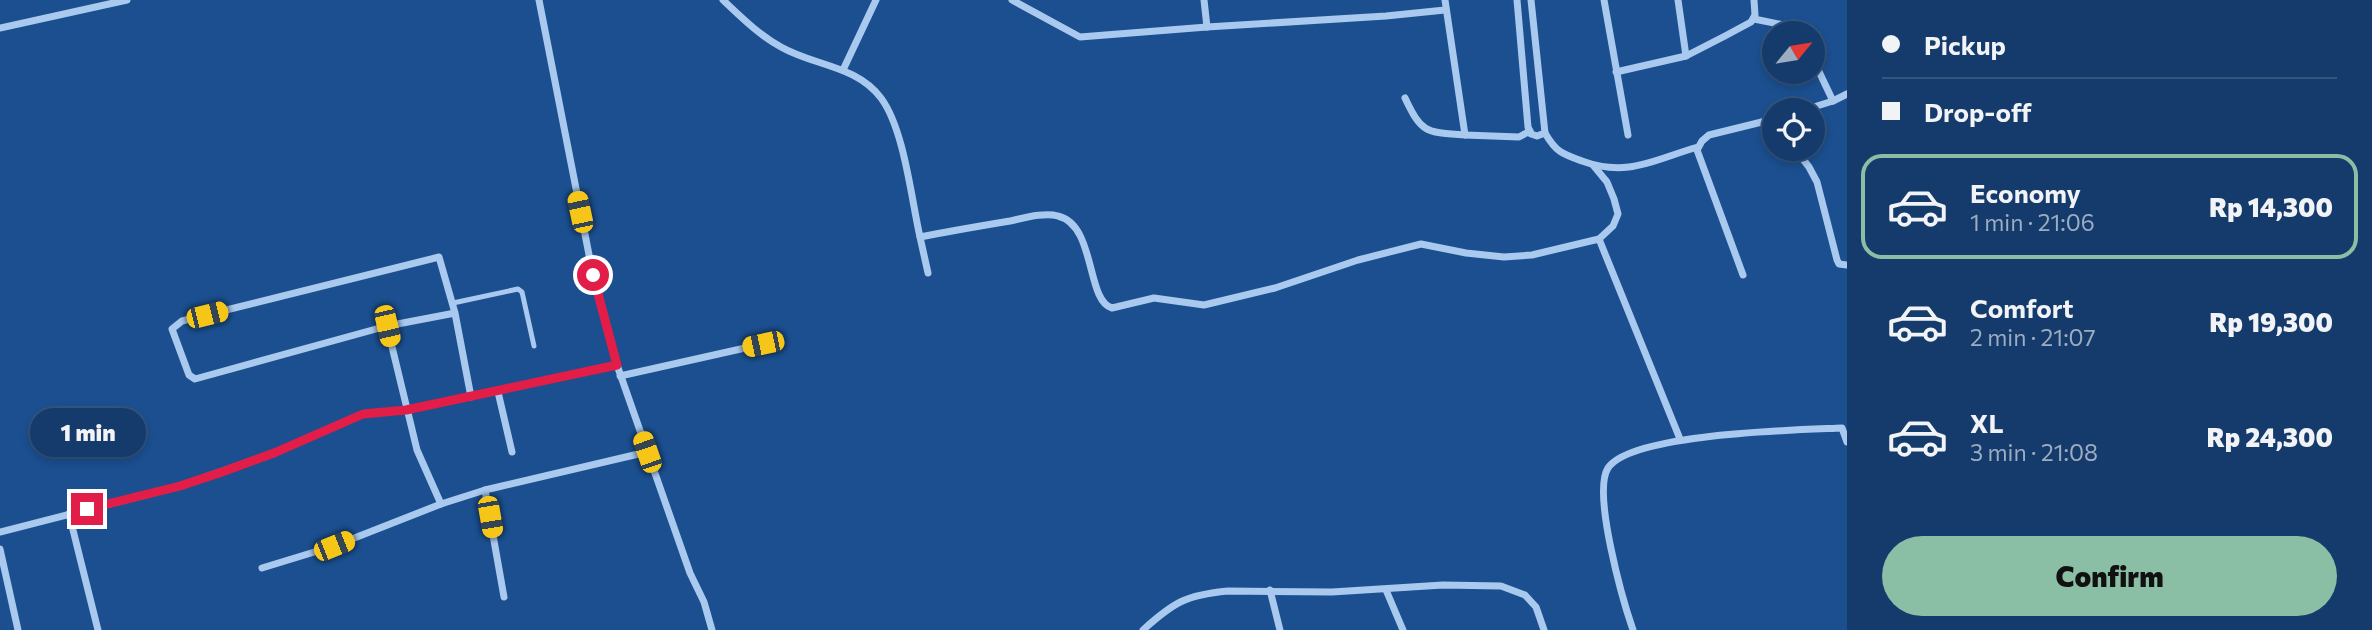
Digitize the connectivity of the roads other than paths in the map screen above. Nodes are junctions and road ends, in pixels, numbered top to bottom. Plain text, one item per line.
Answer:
1 (127, 0) edge
2 (539, 0) edge
3 (723, 0) edge
4 (876, 0) edge
5 (1012, 0) edge
6 (1205, 0) edge
7 (1456, 0) edge
8 (1517, 0) edge
9 (1531, 0) edge
10 (1604, 0) edge
11 (1678, 0) edge
12 (1754, 0) edge
13 (1445, 4) edge
14 (1754, 19) junction
15 (1764, 21) edge
16 (0, 27) edge
17 (1207, 27) junction
18 (1686, 56) junction
19 (843, 70) junction
20 (1616, 72) junction
21 (1825, 84) edge
22 (1847, 94) edge
23 (1405, 98) dead end
24 (1833, 101) junction
25 (1825, 103) edge
26 (1762, 123) edge
27 (1530, 131) junction
28 (1545, 133) junction
29 (1465, 135) junction
30 (1628, 135) dead end
31 (1698, 147) junction
32 (1804, 161) edge
33 (1593, 165) junction
34 (920, 237) junction
35 (1599, 239) junction
36 (1847, 265) edge
37 (928, 273) dead end
38 (1742, 275) dead end
39 (453, 303) junction
40 (455, 313) junction
41 (387, 326) junction
42 (763, 344) dead end
43 (534, 346) dead end
44 (617, 365) junction
45 (620, 376) junction
46 (498, 392) junction
47 (471, 397) junction
48 (406, 410) junction
49 (1845, 428) edge
50 (1680, 439) junction
51 (1847, 442) edge
52 (512, 452) dead end
53 (647, 452) junction
54 (485, 490) junction
55 (441, 505) junction
56 (69, 514) junction
57 (0, 532) edge
58 (0, 549) edge
59 (262, 568) dead end
60 (1270, 590) junction
61 (1386, 590) junction
62 (504, 597) dead end
63 (1148, 628) edge
64 (18, 630) edge
65 (98, 630) edge
66 (712, 630) edge
67 (1280, 630) edge
68 (1403, 630) edge
69 (1544, 630) edge
70 (1633, 630) edge

1 - 16 street
2 - 44 street
3 - 19 street
4 - 19 street
5 - 17 street
6 - 17 street
7 - 13 street
8 - 27 street
9 - 28 street
10 - 20 street
11 - 18 street
12 - 14 street
13 - 17 street
13 - 29 street
14 - 15 street
14 - 18 street
18 - 20 street
19 - 34 street
20 - 30 street
21 - 24 street
22 - 24 street
23 - 29 street
24 - 25 street
26 - 31 street
27 - 28 street
27 - 29 street
28 - 33 street
31 - 33 street
31 - 38 street
32 - 36 street
33 - 35 street
34 - 35 street
34 - 37 street
35 - 50 street
39 - 40 street
39 - 41 street
39 - 43 lane
40 - 41 street
40 - 47 street
41 - 48 street
42 - 45 street
44 - 45 street
44 - 46 street
45 - 53 street
46 - 47 street
46 - 52 street
47 - 48 street
48 - 55 street
48 - 56 street
49 - 50 street
49 - 51 street
50 - 70 street
53 - 54 street
53 - 66 street
54 - 55 street
54 - 62 street
55 - 59 street
56 - 57 street
56 - 65 street
58 - 64 street
60 - 61 street
60 - 63 street
60 - 67 street
61 - 68 street
61 - 69 street

